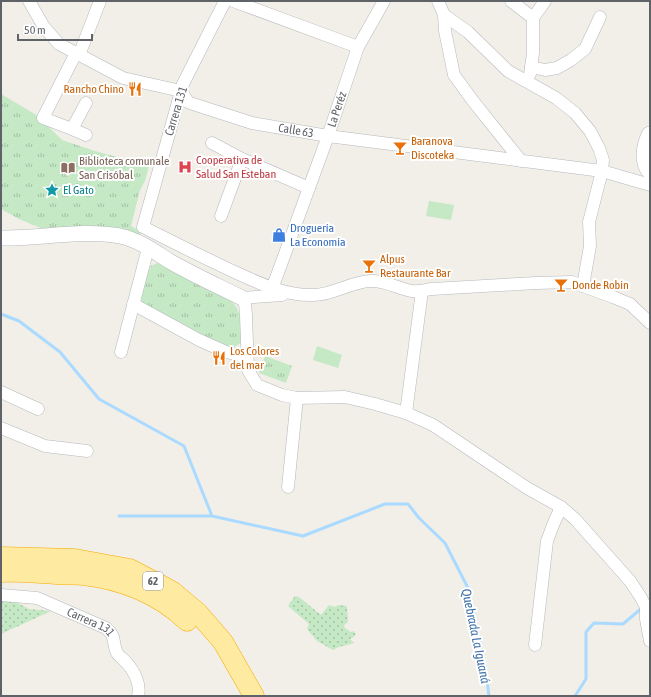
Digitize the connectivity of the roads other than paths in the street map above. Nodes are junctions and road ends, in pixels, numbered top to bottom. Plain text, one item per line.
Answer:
1 (30, 1) edge
2 (100, 1) edge
3 (225, 1) edge
4 (233, 1) edge
5 (384, 1) edge
6 (438, 1) edge
7 (511, 1) edge
8 (545, 1) edge
9 (444, 14) junction
10 (533, 18) junction
11 (600, 18) dead end
12 (358, 46) junction
13 (76, 53) junction
14 (531, 67) junction
15 (528, 82) junction
16 (181, 92) junction
17 (86, 102) dead end
18 (72, 129) junction
19 (650, 135) edge
20 (86, 136) dead end
21 (328, 136) junction
22 (212, 143) dead end
23 (242, 159) junction
24 (521, 161) junction
25 (602, 172) junction
26 (649, 175) edge
27 (309, 188) junction
28 (221, 216) dead end
29 (1, 238) edge
30 (148, 248) junction
31 (209, 261) junction
32 (201, 277) junction
33 (583, 286) junction
34 (272, 289) junction
35 (422, 291) junction
36 (300, 295) junction
37 (242, 298) junction
38 (133, 304) junction
39 (650, 323) edge
40 (121, 352) dead end
41 (247, 357) junction
42 (1, 392) edge
43 (297, 398) junction
44 (38, 409) dead end
45 (406, 413) junction
46 (1, 428) edge
47 (87, 451) dead end
48 (288, 487) dead end
49 (561, 507) junction
50 (1, 557) edge
51 (1, 572) edge
52 (1, 595) edge
53 (650, 641) edge
54 (535, 645) dead end
55 (138, 696) edge
56 (240, 696) edge
57 (254, 696) edge

1 - 13 street, Calle 63
2 - 13 street
3 - 16 street, Carrera 131
4 - 12 street
5 - 12 street, La Peréz
6 - 9 street
7 - 10 street
8 - 10 street
9 - 15 street
9 - 24 street
10 - 14 street
11 - 14 street
12 - 21 street, La Peréz
13 - 16 street, Calle 63
13 - 18 street
14 - 15 street
15 - 25 street
16 - 21 street, Calle 63
16 - 31 street, Carrera 131
17 - 18 street
18 - 20 street
19 - 26 main road
21 - 24 street, Calle 63
21 - 27 street, La Peréz
22 - 23 street
23 - 27 street
23 - 28 street
24 - 25 street, Calle 63
25 - 26 street, Calle 63
25 - 33 street
27 - 34 street, La Peréz
29 - 30 street
30 - 32 street
30 - 38 street
31 - 32 street
31 - 34 street
32 - 37 street
33 - 35 street
33 - 39 street
34 - 36 street
35 - 36 street
35 - 45 street
36 - 37 street
37 - 41 street
38 - 40 street
38 - 41 street
41 - 43 street
42 - 44 street
43 - 45 street
43 - 48 street
45 - 49 street
46 - 47 street
49 - 53 street
49 - 54 street
50 - 57 highway, 62
51 - 56 highway, 62
52 - 55 street, Carrera 131

